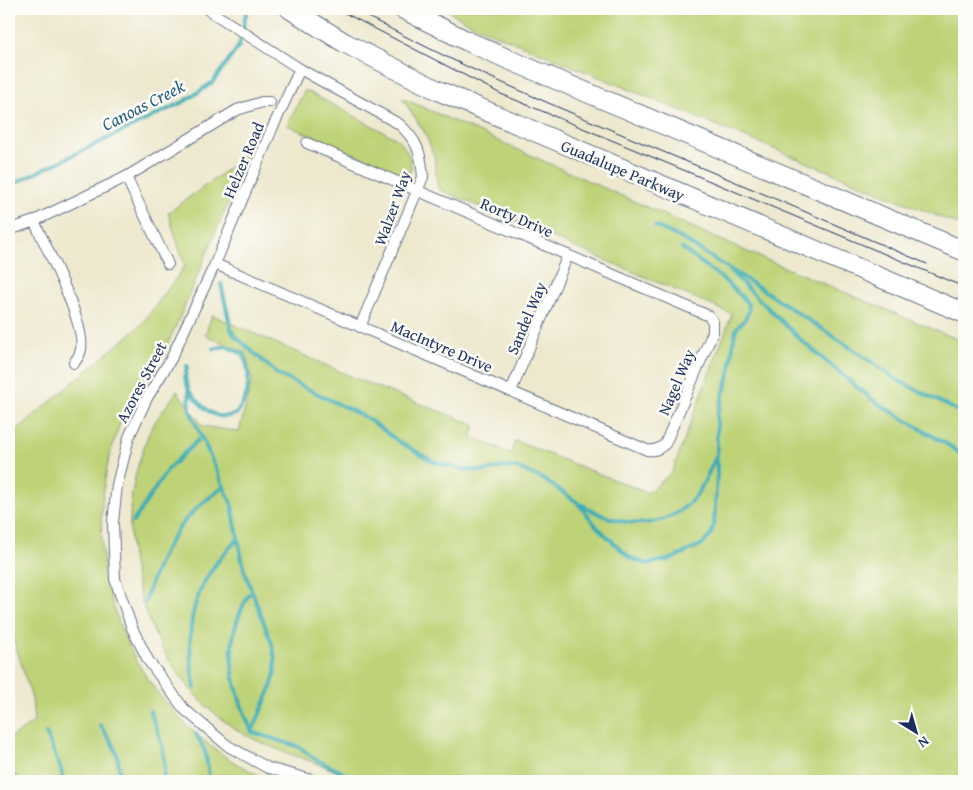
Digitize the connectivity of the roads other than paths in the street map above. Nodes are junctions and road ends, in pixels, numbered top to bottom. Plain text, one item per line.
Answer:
1 (207, 9) edge
2 (290, 9) edge
3 (403, 9) edge
4 (300, 69) junction
5 (270, 102) dead end
6 (307, 143) dead end
7 (126, 177) junction
8 (418, 192) junction
9 (34, 221) junction
10 (9, 230) edge
11 (964, 251) edge
12 (568, 255) junction
13 (168, 264) dead end
14 (215, 264) junction
15 (964, 313) edge
16 (713, 322) joint
17 (360, 327) junction
18 (74, 362) dead end
19 (512, 392) junction
20 (658, 450) joint
21 (316, 781) edge

1 - 4 street, Walzer Way
2 - 15 highway, Guadalupe Parkway
3 - 11 highway
4 - 8 street, Walzer Way
4 - 14 street, Helzer Road
5 - 7 street
6 - 8 street, Rorty Drive
7 - 9 street
7 - 13 street
8 - 12 street, Rorty Drive
8 - 17 street, Walzer Way
9 - 10 street
9 - 18 street
12 - 16 street, Rorty Drive
12 - 19 street, Sandel Way
14 - 17 street, MacIntyre Drive
14 - 21 street, Azores Street
16 - 20 street, Nagel Way
17 - 19 street, MacIntyre Drive
19 - 20 street, MacIntyre Drive

